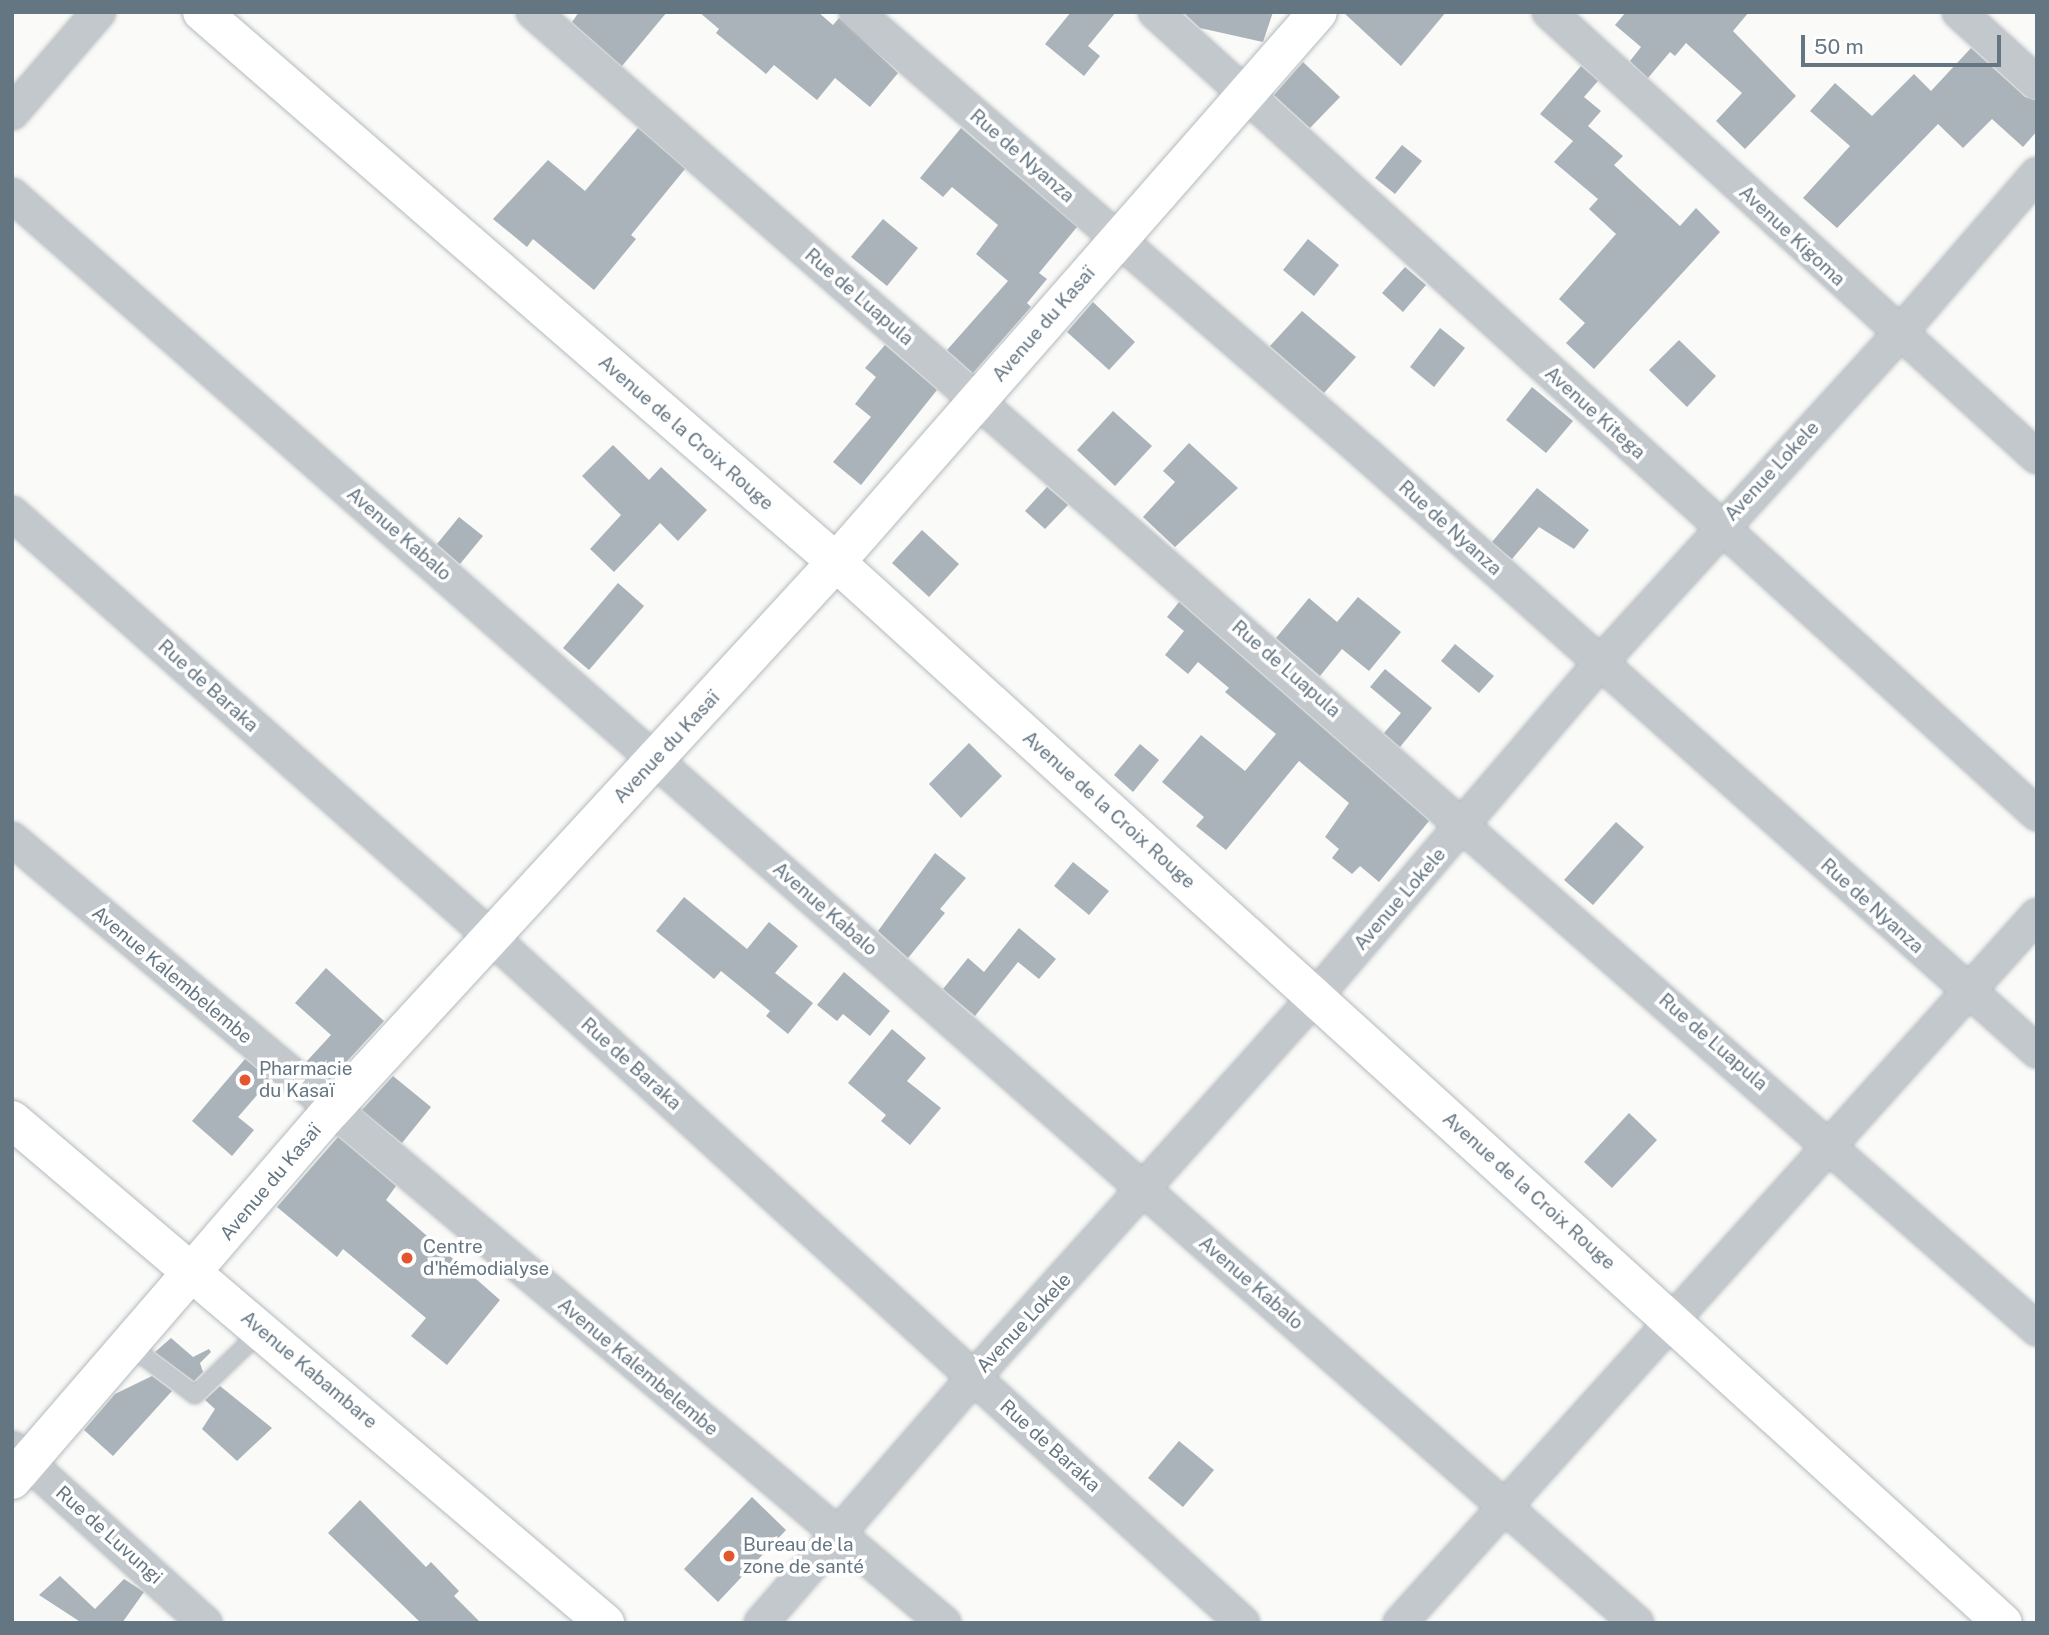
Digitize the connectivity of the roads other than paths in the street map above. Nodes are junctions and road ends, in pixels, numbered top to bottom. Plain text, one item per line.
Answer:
1 (99, 12) edge
2 (202, 12) edge
3 (533, 12) edge
4 (856, 12) edge
5 (1155, 12) edge
6 (1318, 12) edge
7 (1549, 12) edge
8 (1959, 12) edge
9 (2037, 83) edge
10 (1243, 97) junction
11 (12, 113) edge
12 (2037, 174) edge
13 (12, 195) edge
14 (1118, 240) junction
15 (1899, 334) junction
16 (978, 401) junction
17 (2037, 457) edge
18 (12, 513) edge
19 (1721, 526) junction
20 (835, 562) junction
21 (1600, 663) junction
22 (656, 760) junction
23 (2037, 814) edge
24 (1464, 823) junction
25 (12, 839) edge
26 (2037, 915) edge
27 (490, 936) junction
28 (1966, 990) junction
29 (1315, 997) junction
30 (2037, 1051) edge
31 (331, 1111) junction
32 (12, 1120) edge
33 (1830, 1145) junction
34 (1146, 1191) junction
35 (194, 1272) junction
36 (1671, 1320) junction
37 (2037, 1329) edge
38 (262, 1330) junction
39 (130, 1346) junction
40 (974, 1377) junction
41 (18, 1463) edge
42 (1506, 1504) junction
43 (839, 1534) junction
44 (205, 1623) edge
45 (605, 1623) edge
46 (761, 1623) edge
47 (944, 1623) edge
48 (1243, 1623) edge
49 (1400, 1623) edge
50 (1637, 1623) edge
51 (2003, 1623) edge

1 - 11 street
2 - 20 street, Avenue de la Croix Rouge
3 - 16 street, Rue de Luapula
4 - 14 street, Rue de Nyanza
5 - 10 street, Avenue Kitega
6 - 10 street, Avenue du Kasaï
7 - 15 street, Avenue Kigoma
8 - 9 street
10 - 14 street, Avenue du Kasaï
10 - 19 street, Avenue Kitega
12 - 15 street, Avenue Lokele
13 - 22 street, Avenue Kabalo
14 - 16 street, Avenue du Kasaï
14 - 21 street, Rue de Nyanza
15 - 17 street, Avenue Kigoma
15 - 19 street, Avenue Lokele
16 - 20 street, Avenue du Kasaï
16 - 24 street, Rue de Luapula
18 - 27 street, Rue de Baraka
19 - 21 street, Avenue Lokele
19 - 23 street, Avenue Kitega
20 - 22 street, Avenue du Kasaï
20 - 29 street, Avenue de la Croix Rouge
21 - 24 street, Avenue Lokele
21 - 28 street, Rue de Nyanza
22 - 27 street, Avenue du Kasaï
22 - 34 street, Avenue Kabalo
24 - 29 street, Avenue Lokele
24 - 33 street, Rue de Luapula
25 - 31 street, Avenue Kalembelembe
26 - 28 street
27 - 31 street, Avenue du Kasaï
27 - 40 street, Rue de Baraka
28 - 30 street, Rue de Nyanza
28 - 33 street
29 - 34 street, Avenue Lokele
29 - 36 street, Avenue de la Croix Rouge
31 - 35 street, Avenue du Kasaï
31 - 43 street, Avenue Kalembelembe
32 - 35 street, Avenue Kabambare
33 - 36 street
33 - 37 street, Rue de Luapula
34 - 40 street, Avenue Lokele
34 - 42 street, Avenue Kabalo
35 - 38 street, Avenue Kabambare
35 - 39 street, Avenue du Kasaï
36 - 42 street
36 - 51 street, Avenue de la Croix Rouge
38 - 39 lane
38 - 45 street, Avenue Kabambare
39 - 41 street, Avenue du Kasaï
40 - 43 street, Avenue Lokele
40 - 48 street, Rue de Baraka
41 - 44 street, Rue de Luvungi
42 - 49 street
42 - 50 street, Avenue Kabalo
43 - 46 street, Avenue Lokele
43 - 47 street, Avenue Kalembelembe

